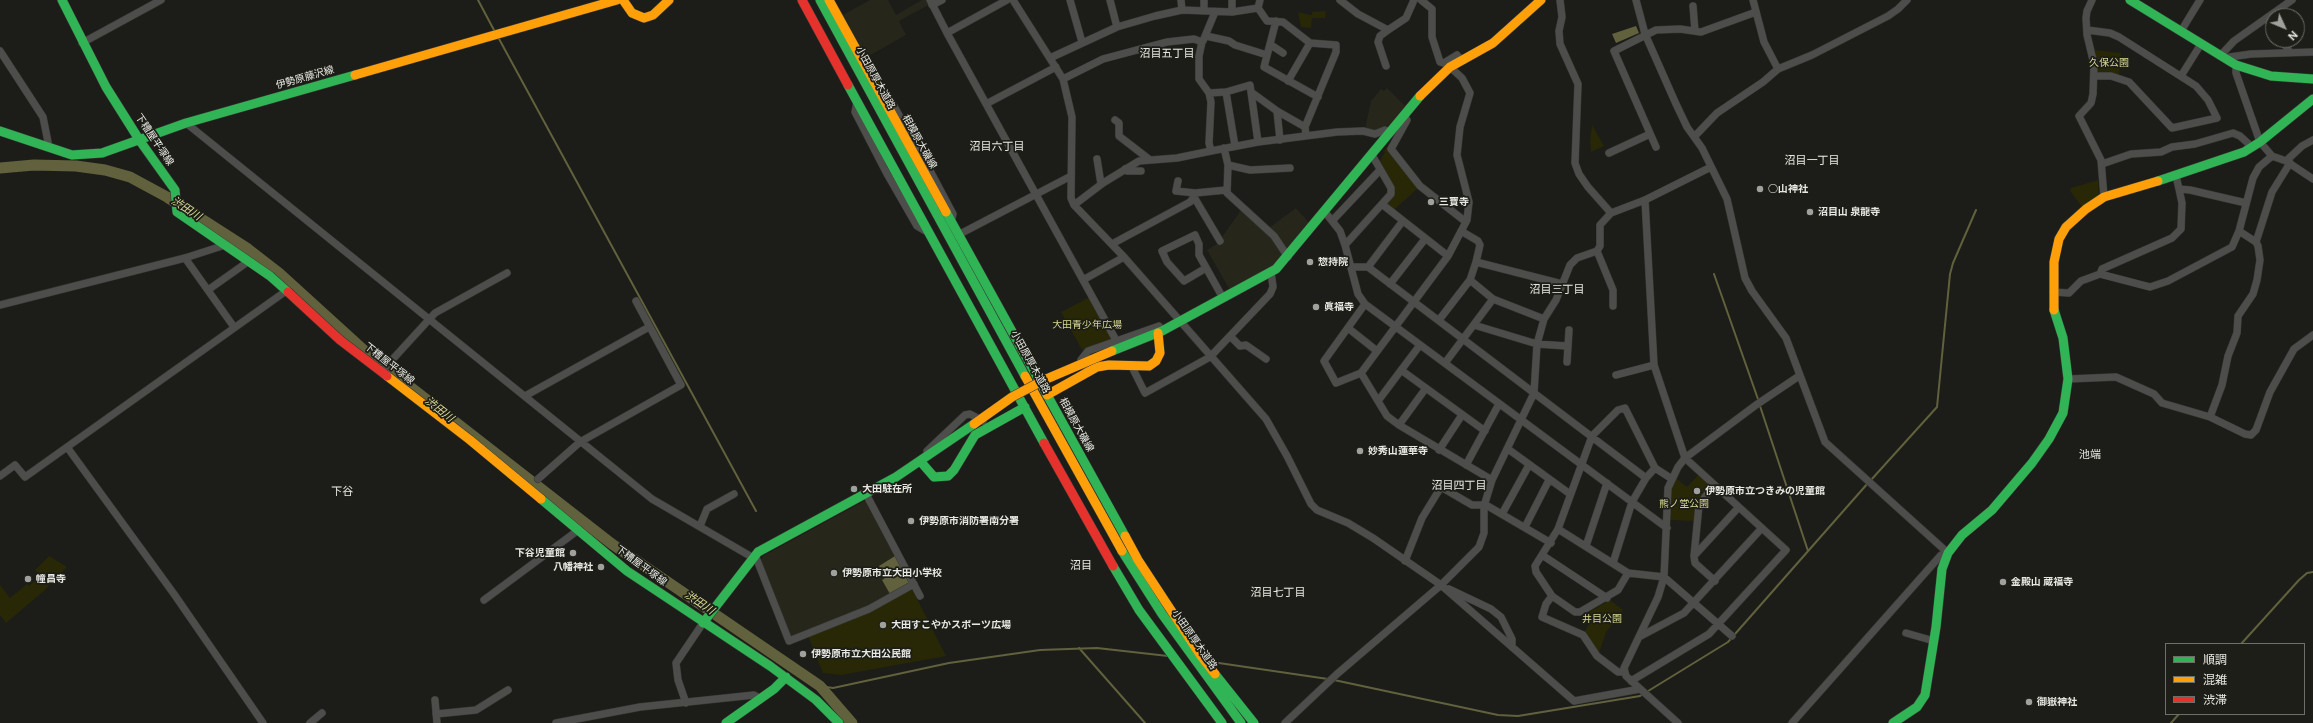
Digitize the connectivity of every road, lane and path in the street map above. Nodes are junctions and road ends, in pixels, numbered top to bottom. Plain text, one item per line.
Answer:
1 (62, 0) edge
2 (161, 0) edge
3 (617, 0) edge
4 (623, 0) edge
5 (669, 0) edge
6 (802, 0) edge
7 (811, 0) edge
8 (820, 0) edge
9 (829, 0) edge
10 (942, 0) edge
11 (1007, 0) edge
12 (1013, 0) edge
13 (1070, 0) edge
14 (1110, 0) edge
15 (1181, 0) edge
16 (1204, 0) edge
17 (1232, 0) edge
18 (1260, 0) edge
19 (1340, 0) edge
20 (1414, 0) edge
21 (1421, 0) edge
22 (1541, 0) edge
23 (1560, 0) edge
24 (1636, 0) edge
25 (1753, 0) edge
26 (1907, 0) edge
27 (2092, 0) edge
28 (2130, 0) edge
29 (2200, 0) edge
30 (2292, 0) edge
31 (931, 3) edge
32 (1693, 6) dead end
33 (1258, 8) junction
34 (2281, 8) edge
35 (1182, 10) junction
36 (1204, 10) junction
37 (1214, 12) junction
38 (1232, 12) junction
39 (1756, 12) junction
40 (2265, 19) edge
41 (1276, 21) junction
42 (1117, 27) junction
43 (1388, 30) junction
44 (2087, 30) junction
45 (1695, 31) junction
46 (2181, 31) junction
47 (947, 33) junction
48 (1644, 34) junction
49 (1204, 39) junction
50 (1082, 42) junction
51 (82, 43) junction
52 (1310, 43) junction
53 (2201, 44) junction
54 (1271, 45) junction
55 (2287, 48) edge
56 (0, 51) edge
57 (2289, 51) junction
58 (2313, 52) edge
59 (1283, 53) dead end
60 (1261, 55) junction
61 (1050, 58) junction
62 (2223, 58) junction
63 (1461, 60) junction
64 (2236, 65) junction
65 (1386, 66) dead end
66 (1056, 67) junction
67 (1450, 67) junction
68 (1778, 69) junction
69 (2094, 76) junction
70 (2181, 76) junction
71 (1063, 79) junction
72 (2313, 79) edge
73 (1288, 81) junction
74 (877, 88) junction
75 (1226, 92) junction
76 (1251, 92) junction
77 (1209, 93) junction
78 (1318, 97) junction
79 (2313, 99) edge
80 (857, 100) junction
81 (986, 104) junction
82 (1277, 111) junction
83 (1404, 115) junction
84 (1116, 120) dead end
85 (186, 124) junction
86 (1305, 126) junction
87 (0, 131) edge
88 (1392, 132) junction
89 (1650, 134) junction
90 (1306, 135) junction
91 (1695, 136) junction
92 (1280, 140) junction
93 (2313, 140) edge
94 (140, 141) junction
95 (1258, 142) junction
96 (2256, 145) junction
97 (1235, 146) junction
98 (1656, 147) dead end
99 (46, 148) junction
100 (1224, 148) junction
101 (1211, 151) junction
102 (1609, 153) dead end
103 (1372, 155) junction
104 (2272, 156) junction
105 (1150, 160) junction
106 (2288, 162) junction
107 (1099, 163) dead end
108 (2102, 164) junction
109 (1228, 165) junction
110 (1711, 167) junction
111 (1290, 168) dead end
112 (1125, 169) junction
113 (1380, 170) junction
114 (1138, 172) dead end
115 (1071, 176) junction
116 (2176, 176) junction
117 (2313, 179) edge
118 (1178, 181) dead end
119 (1101, 184) junction
120 (2179, 189) junction
121 (1226, 190) junction
122 (1035, 193) junction
123 (1194, 195) junction
124 (2104, 197) junction
125 (1645, 200) junction
126 (2246, 203) junction
127 (1074, 205) junction
128 (1383, 205) junction
129 (1325, 212) junction
130 (1612, 213) junction
131 (1332, 221) junction
132 (951, 222) junction
133 (1402, 222) junction
134 (1466, 222) junction
135 (1461, 231) junction
136 (2239, 231) junction
137 (930, 234) junction
138 (958, 235) junction
139 (1425, 239) junction
140 (1220, 241) dead end
141 (2256, 242) junction
142 (1112, 244) junction
143 (225, 245) junction
144 (1345, 245) junction
145 (1597, 251) junction
146 (1448, 256) junction
147 (1124, 257) junction
148 (1288, 257) junction
149 (185, 258) junction
150 (249, 261) junction
151 (1476, 262) junction
152 (1350, 267) junction
153 (1368, 267) junction
154 (1206, 268) junction
155 (1271, 272) junction
156 (507, 273) dead end
157 (2100, 274) junction
158 (1083, 280) junction
159 (1470, 280) junction
160 (1390, 284) junction
161 (1562, 284) junction
162 (208, 290) junction
163 (286, 291) junction
164 (2054, 292) junction
165 (1223, 298) junction
166 (1493, 299) junction
167 (636, 301) dead end
168 (1414, 302) junction
169 (1365, 304) junction
170 (0, 305) edge
171 (1613, 306) dead end
172 (428, 319) junction
173 (1439, 320) junction
174 (1544, 320) junction
175 (1180, 322) junction
176 (1474, 325) junction
177 (649, 326) junction
178 (1396, 326) junction
179 (234, 327) junction
180 (1348, 328) junction
181 (1569, 330) dead end
182 (1160, 332) junction
183 (2313, 335) edge
184 (1230, 336) junction
185 (1463, 338) junction
186 (1117, 342) junction
187 (1537, 344) junction
188 (1420, 345) junction
189 (1567, 346) junction
190 (1377, 351) junction
191 (1210, 357) junction
192 (1266, 359) dead end
193 (1567, 362) dead end
194 (1444, 363) junction
195 (1654, 365) junction
196 (1132, 367) junction
197 (1402, 370) junction
198 (381, 372) junction
199 (1087, 372) junction
200 (1361, 373) junction
201 (1616, 375) dead end
202 (1799, 376) junction
203 (2068, 379) junction
204 (1426, 388) junction
205 (1534, 393) junction
206 (1047, 395) junction
207 (525, 396) junction
208 (1378, 401) junction
209 (1499, 404) junction
210 (1025, 407) junction
211 (1462, 415) junction
212 (2210, 418) junction
213 (1522, 421) junction
214 (1399, 425) junction
215 (988, 427) junction
216 (1485, 431) junction
217 (1592, 436) junction
218 (580, 442) junction
219 (67, 447) junction
220 (1508, 449) junction
221 (1439, 450) junction
222 (1685, 458) junction
223 (921, 462) junction
224 (1529, 464) junction
225 (1466, 465) junction
226 (1580, 465) junction
227 (1655, 468) junction
228 (908, 470) junction
229 (0, 476) edge
230 (1646, 478) junction
231 (538, 479) dead end
232 (1672, 479) junction
233 (1492, 480) junction
234 (1549, 480) junction
235 (1607, 483) junction
236 (1714, 486) junction
237 (734, 494) dead end
238 (866, 494) junction
239 (1570, 494) junction
240 (1632, 502) junction
241 (1484, 506) junction
242 (1738, 508) junction
243 (1502, 514) junction
244 (700, 526) junction
245 (1525, 527) junction
246 (1667, 528) junction
247 (1558, 529) junction
248 (1761, 529) junction
249 (577, 531) junction
250 (1550, 542) junction
251 (1586, 546) junction
252 (1948, 553) junction
253 (1542, 555) junction
254 (1694, 556) junction
255 (753, 557) junction
256 (1405, 561) junction
257 (1613, 563) junction
258 (1628, 573) junction
259 (1664, 577) junction
260 (1715, 581) junction
261 (914, 584) junction
262 (1442, 586) junction
263 (920, 596) dead end
264 (1552, 596) junction
265 (1606, 598) junction
266 (484, 600) dead end
267 (1695, 603) junction
268 (708, 617) junction
269 (1719, 624) junction
270 (1906, 633) dead end
271 (1732, 636) dead end
272 (1639, 637) junction
273 (1934, 641) junction
274 (1512, 647) junction
275 (1183, 658) junction
276 (1200, 668) junction
277 (1624, 672) junction
278 (786, 677) junction
279 (1632, 681) junction
280 (508, 690) dead end
281 (1642, 690) junction
282 (760, 698) junction
283 (435, 700) dead end
284 (686, 703) junction
285 (322, 713) dead end
286 (436, 714) junction
287 (263, 723) edge
288 (310, 723) edge
289 (437, 723) edge
290 (556, 723) edge
291 (726, 723) edge
292 (839, 723) edge
293 (1222, 723) edge
294 (1232, 723) edge
295 (1241, 723) edge
296 (1254, 723) edge
297 (1285, 723) edge
298 (1678, 723) edge
299 (1792, 723) edge
300 (1893, 723) edge

1 - 51 main road, 下糟屋平塚線
2 - 51 street
3 - 85 main road, 伊勢原藤沢線
4 - 5 main road
6 - 80 main road
7 - 275 main road, 小田原厚木道路
8 - 275 main road, 小田原厚木道路
9 - 74 main road, 相模原大磯線
10 - 31 street
11 - 47 street
12 - 61 street
13 - 50 street
14 - 42 street
15 - 35 street
16 - 36 street
17 - 38 street
18 - 33 street
19 - 43 street
20 - 43 street
21 - 63 street
22 - 63 main road
23 - 130 street
24 - 48 street
25 - 39 street
26 - 68 street
27 - 44 street
28 - 46 main road
29 - 46 street
30 - 34 street
31 - 47 street
32 - 45 street
33 - 38 street
33 - 41 street
35 - 36 street
35 - 42 street
36 - 37 street
37 - 38 street
37 - 49 street
39 - 45 street
39 - 68 street
40 - 62 street
41 - 52 street
41 - 54 street
42 - 50 street
43 - 65 street
44 - 69 street
44 - 70 street
45 - 48 street
46 - 53 main road
47 - 81 street
48 - 89 street
48 - 91 street
49 - 60 street
49 - 71 street
49 - 77 street
50 - 61 street
51 - 94 main road, 下糟屋平塚線
52 - 73 street
52 - 78 street
53 - 62 main road
53 - 70 street
54 - 59 street
54 - 60 street
55 - 57 street
56 - 99 street
57 - 58 street
57 - 62 street
60 - 73 street
61 - 66 street
62 - 64 main road
63 - 67 main road
64 - 72 main road
64 - 96 street
66 - 71 street
66 - 81 street
67 - 83 main road
67 - 134 street
68 - 91 street
69 - 70 street
69 - 108 street
71 - 115 street
73 - 78 street
74 - 132 main road, 相模原大磯線
74 - 132 street
75 - 76 street
75 - 77 street
75 - 97 street
76 - 82 street
76 - 95 street
77 - 101 street
78 - 86 street
79 - 96 main road
80 - 137 main road
80 - 137 street
81 - 122 street
82 - 86 street
82 - 92 street
83 - 88 main road
83 - 134 street
84 - 105 street
85 - 94 main road, 伊勢原藤沢線
85 - 172 street
86 - 90 street
87 - 99 main road, 伊勢原藤沢線
88 - 90 street
88 - 103 main road
89 - 98 street
89 - 102 street
90 - 92 street
91 - 110 street
92 - 95 street
93 - 106 street
94 - 99 main road, 伊勢原藤沢線
94 - 143 main road, 下糟屋平塚線
95 - 97 street
96 - 104 street
96 - 108 street
96 - 116 main road
97 - 100 street
100 - 101 street
100 - 109 street
101 - 105 street
103 - 113 street
103 - 129 main road
104 - 106 street
104 - 126 street
105 - 112 street
106 - 117 street
106 - 141 street
107 - 119 street
108 - 124 street
109 - 111 street
109 - 121 street
110 - 125 street
110 - 202 street
112 - 114 street
112 - 119 street
113 - 128 street
113 - 131 street
115 - 122 street
115 - 127 street
116 - 120 street
116 - 124 main road
118 - 123 street
119 - 127 street
120 - 126 street
120 - 157 street
121 - 123 street
121 - 148 street
122 - 138 street
122 - 158 street
123 - 140 street
123 - 142 street
124 - 164 main road
125 - 130 street
125 - 195 street
126 - 136 street
127 - 142 street
128 - 133 street
128 - 144 street
129 - 131 street
129 - 148 main road
130 - 145 street
131 - 144 street
132 - 138 main road, 相模原大磯線
133 - 139 street
133 - 153 street
134 - 135 street
135 - 146 street
135 - 151 street
136 - 141 street
136 - 157 street
137 - 210 main road
138 - 206 main road, 相模原大磯線
139 - 146 street
139 - 160 street
141 - 212 street
142 - 147 street
143 - 149 street
143 - 150 main road, 下糟屋平塚線
144 - 152 street
145 - 161 street
145 - 171 street
146 - 168 street
147 - 158 street
147 - 175 street
148 - 155 main road
149 - 162 street
149 - 170 street
150 - 162 street
150 - 163 main road, 下糟屋平塚線
151 - 159 street
151 - 161 street
152 - 153 street
152 - 169 street
153 - 160 street
154 - 154 street
154 - 165 street
155 - 165 main road
155 - 184 street
156 - 172 street
157 - 164 street
158 - 186 street
159 - 166 street
159 - 173 street
160 - 168 street
161 - 174 street
162 - 179 street
163 - 179 street
163 - 198 main road, 下糟屋平塚線
164 - 203 main road
165 - 175 main road
166 - 174 street
166 - 176 street
167 - 177 street
168 - 173 street
168 - 178 street
169 - 178 street
169 - 180 street
172 - 198 street
172 - 207 street
173 - 185 street
174 - 187 street
175 - 182 main road
175 - 191 street
176 - 185 street
176 - 187 street
177 - 207 street
177 - 218 street
178 - 188 street
178 - 190 street
179 - 219 street
180 - 190 street
180 - 200 street
181 - 189 street
182 - 186 street
182 - 196 main road
182 - 223 main road, bridge
183 - 212 street
184 - 191 street
184 - 192 street
185 - 194 street
185 - 205 street
186 - 199 street
187 - 189 street
187 - 205 street
188 - 194 street
188 - 197 street
189 - 193 street
190 - 200 street
191 - 196 street
191 - 256 street
194 - 209 street
195 - 201 street
195 - 222 street
196 - 199 main road
197 - 204 street
197 - 208 street
198 - 249 main road, 下糟屋平塚線
199 - 206 main road
200 - 208 street
202 - 222 street
202 - 252 street
203 - 212 street
203 - 252 main road
204 - 211 street
204 - 214 street
205 - 213 street
205 - 217 street
206 - 276 main road, 相模原大磯線
207 - 218 street
208 - 214 street
209 - 213 street
209 - 216 street
210 - 215 main road
210 - 275 main road
211 - 216 street
211 - 221 street
213 - 220 street
213 - 226 street
214 - 221 street
215 - 223 main road
215 - 228 street
216 - 225 street
217 - 226 street
217 - 227 street
217 - 230 street
218 - 231 street
218 - 244 street
219 - 229 street
219 - 287 street
220 - 224 street
220 - 233 street
221 - 225 street
222 - 232 street
222 - 236 street
223 - 228 main road
224 - 234 street
224 - 243 street
225 - 233 street
226 - 235 street
226 - 239 street
227 - 230 street
227 - 232 street
228 - 238 main road
230 - 240 street
232 - 246 street
233 - 241 street
234 - 239 street
234 - 245 street
235 - 240 street
235 - 251 street
236 - 242 street
236 - 254 street
237 - 244 street
238 - 255 main road
238 - 261 street
239 - 247 street
240 - 246 street
240 - 257 street
241 - 243 street
241 - 256 street
241 - 262 street
242 - 248 street
242 - 254 street
243 - 245 street
244 - 255 street
245 - 250 street
246 - 259 street
247 - 250 street
247 - 251 street
248 - 260 street
248 - 269 street
249 - 266 street
249 - 268 main road, 下糟屋平塚線
250 - 253 street
251 - 257 street
252 - 273 main road
252 - 299 street
253 - 264 street
253 - 265 street
254 - 260 street
255 - 261 street
255 - 268 main road
256 - 262 street
257 - 258 street
258 - 259 street
258 - 265 street
259 - 267 street
259 - 272 street
260 - 267 street
261 - 263 street
262 - 274 street
262 - 274 street
262 - 297 street
264 - 265 street
264 - 277 street
267 - 269 street
267 - 272 street
268 - 278 main road, 下糟屋平塚線
268 - 284 street
269 - 271 street
269 - 279 street
270 - 273 street
272 - 277 street
273 - 300 main road
274 - 281 street
275 - 276 main road, 小田原厚木道路
275 - 293 main road
276 - 294 main road, 小田原厚木道路
276 - 295 main road, 小田原厚木道路
276 - 296 main road, 相模原大磯線
277 - 279 street
278 - 282 main road
278 - 292 main road, 下糟屋平塚線
279 - 281 street
280 - 286 street
281 - 298 street
282 - 284 street
282 - 291 main road
283 - 286 street
284 - 290 street
285 - 288 street
286 - 289 street

